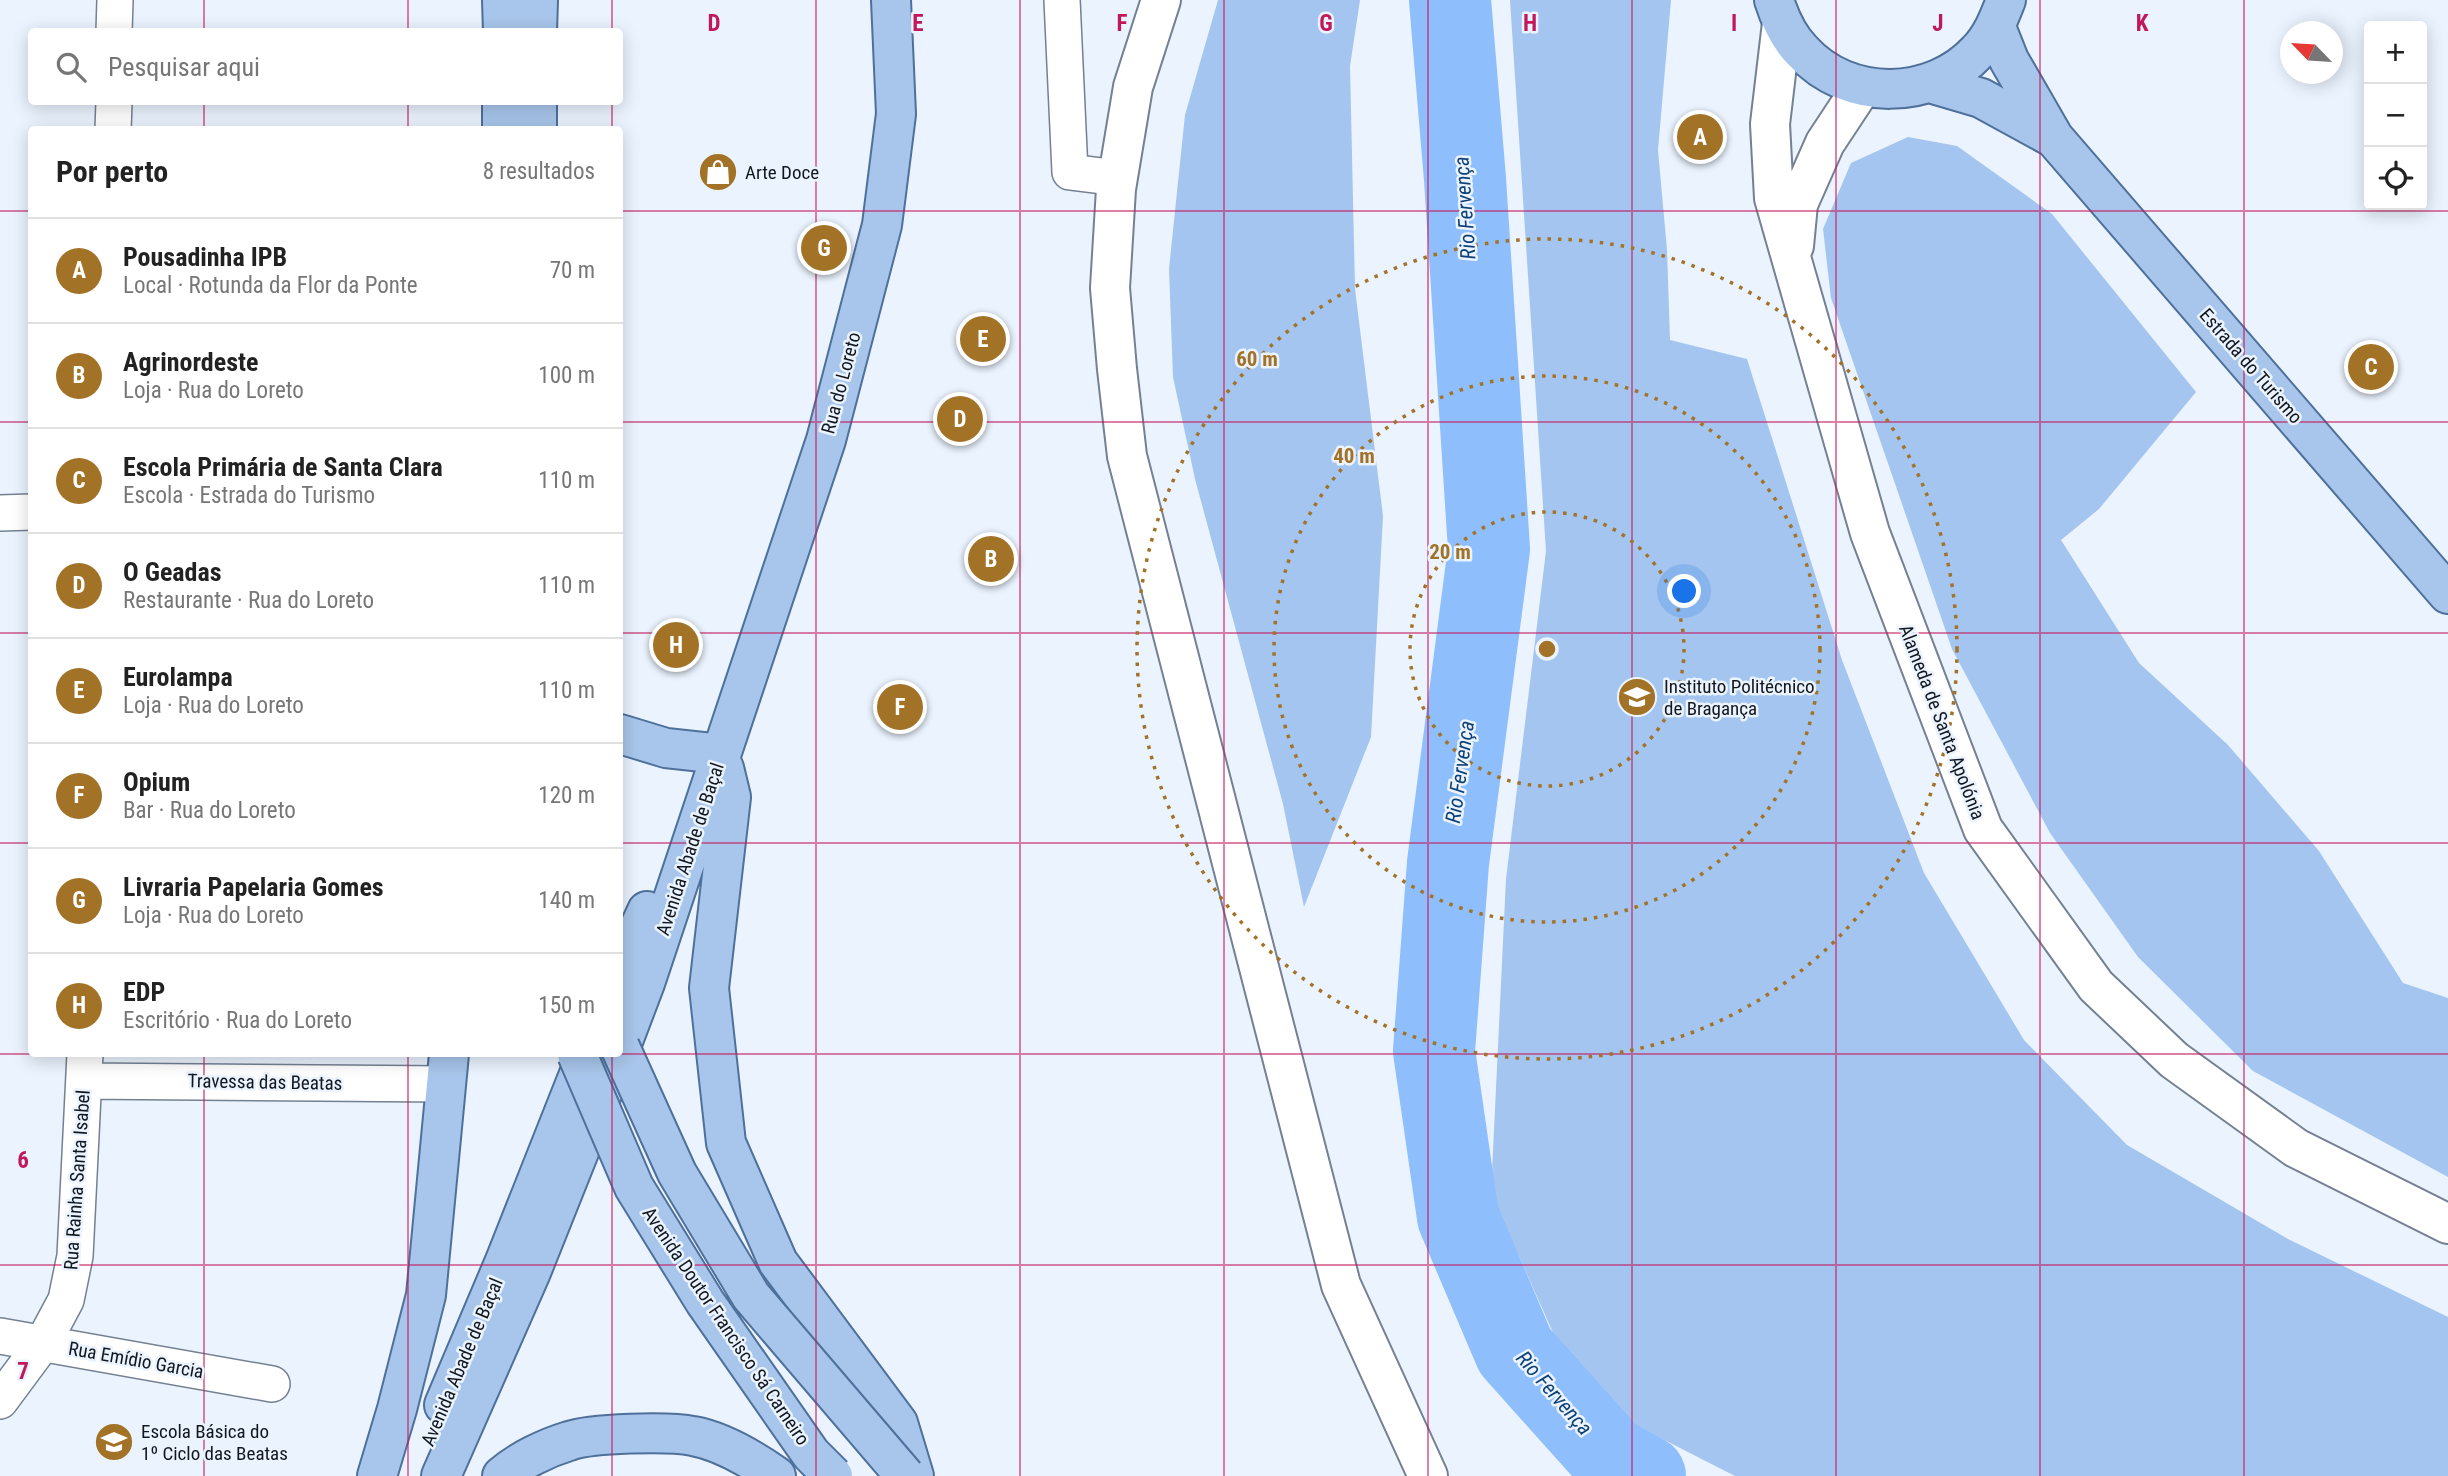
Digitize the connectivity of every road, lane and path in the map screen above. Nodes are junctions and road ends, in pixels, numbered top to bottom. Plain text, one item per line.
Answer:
1 (115, 0) edge
2 (502, 0) edge
3 (538, 0) edge
4 (891, 0) edge
5 (1062, 0) edge
6 (1161, 0) edge
7 (1778, 11) edge
8 (2001, 13) edge
9 (114, 28) edge
10 (503, 28) edge
11 (537, 28) edge
12 (1930, 83) junction
13 (1862, 87) junction
14 (114, 105) edge
15 (502, 105) edge
16 (537, 105) edge
17 (113, 126) edge
18 (502, 126) edge
19 (537, 126) edge
20 (2054, 138) junction
21 (1118, 178) junction
22 (1792, 262) junction
23 (28, 512) edge
24 (0, 513) edge
25 (2448, 594) edge
26 (623, 735) edge
27 (721, 754) junction
28 (623, 964) edge
29 (623, 1040) edge
30 (623, 1055) edge
31 (578, 1057) edge
32 (586, 1057) edge
33 (617, 1057) edge
34 (84, 1067) edge
35 (448, 1069) edge
36 (2448, 1224) edge
37 (0, 1336) edge
38 (43, 1343) junction
39 (272, 1384) dead end
40 (0, 1401) edge
41 (377, 1476) edge
42 (414, 1476) edge
43 (441, 1476) edge
44 (502, 1476) edge
45 (776, 1476) edge
46 (833, 1476) edge
47 (905, 1476) edge
48 (914, 1476) edge
49 (1428, 1476) edge

1 - 9 street
2 - 10 main road
3 - 11 main road
4 - 27 main road, Rua do Loreto
5 - 21 street
6 - 21 street
7 - 13 main road
7 - 22 street, Alameda de Santa Apolónia
8 - 12 main road
8 - 20 main road, Estrada do Turismo
12 - 13 main road
12 - 20 main road, Estrada do Turismo
13 - 22 street
14 - 17 street
15 - 18 main road
16 - 19 main road
20 - 25 main road, Estrada do Turismo
21 - 49 street
22 - 36 street, Alameda de Santa Apolónia
23 - 24 street
26 - 27 main road
27 - 28 main road, Avenida Abade de Baçal
27 - 29 main road, Avenida Abade de Baçal
27 - 48 main road
30 - 47 main road, Avenida Doutor Francisco Sá Carneiro, bridge
31 - 46 main road, Avenida Doutor Francisco Sá Carneiro, bridge
32 - 42 main road, Avenida Abade de Baçal
33 - 43 main road, Avenida Abade de Baçal
34 - 35 street, Travessa das Beatas
34 - 38 street, Rua Rainha Santa Isabel
35 - 41 main road
37 - 38 street, Rua Emídio Garcia
38 - 39 street, Rua Emídio Garcia
38 - 40 street, Rua Rainha Santa Isabel
44 - 45 main road

